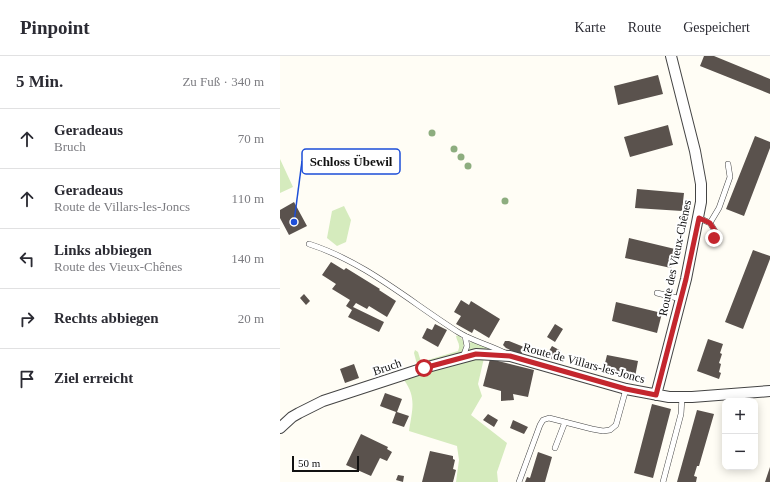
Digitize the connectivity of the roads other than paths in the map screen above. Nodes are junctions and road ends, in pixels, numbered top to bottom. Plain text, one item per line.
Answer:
1 (671, 56) edge
2 (728, 164) dead end
3 (699, 218) junction
4 (710, 223) junction
5 (714, 238) dead end
6 (309, 244) dead end
7 (657, 294) dead end
8 (680, 299) junction
9 (465, 336) junction
10 (510, 356) junction
11 (463, 357) junction
12 (626, 389) junction
13 (770, 390) edge
14 (656, 395) junction
15 (682, 397) junction
16 (564, 422) junction
17 (280, 428) edge
18 (555, 448) dead end
19 (519, 482) edge
20 (663, 482) edge

1 - 3 street, Route des Vieux-Chênes
2 - 4 lane
3 - 4 lane
3 - 8 street, Route des Vieux-Chênes
4 - 5 lane
6 - 9 lane
7 - 8 lane
8 - 14 street, Route des Vieux-Chênes
9 - 10 lane
9 - 11 lane
10 - 11 street, Bruch
10 - 12 street, Route de Villars-les-Joncs
11 - 17 street, Bruch
12 - 14 street, Route de Villars-les-Joncs
12 - 16 lane
13 - 15 street, Route de Villars-les-Joncs
14 - 15 street, Route de Villars-les-Joncs
15 - 20 lane
16 - 18 lane
16 - 19 lane

